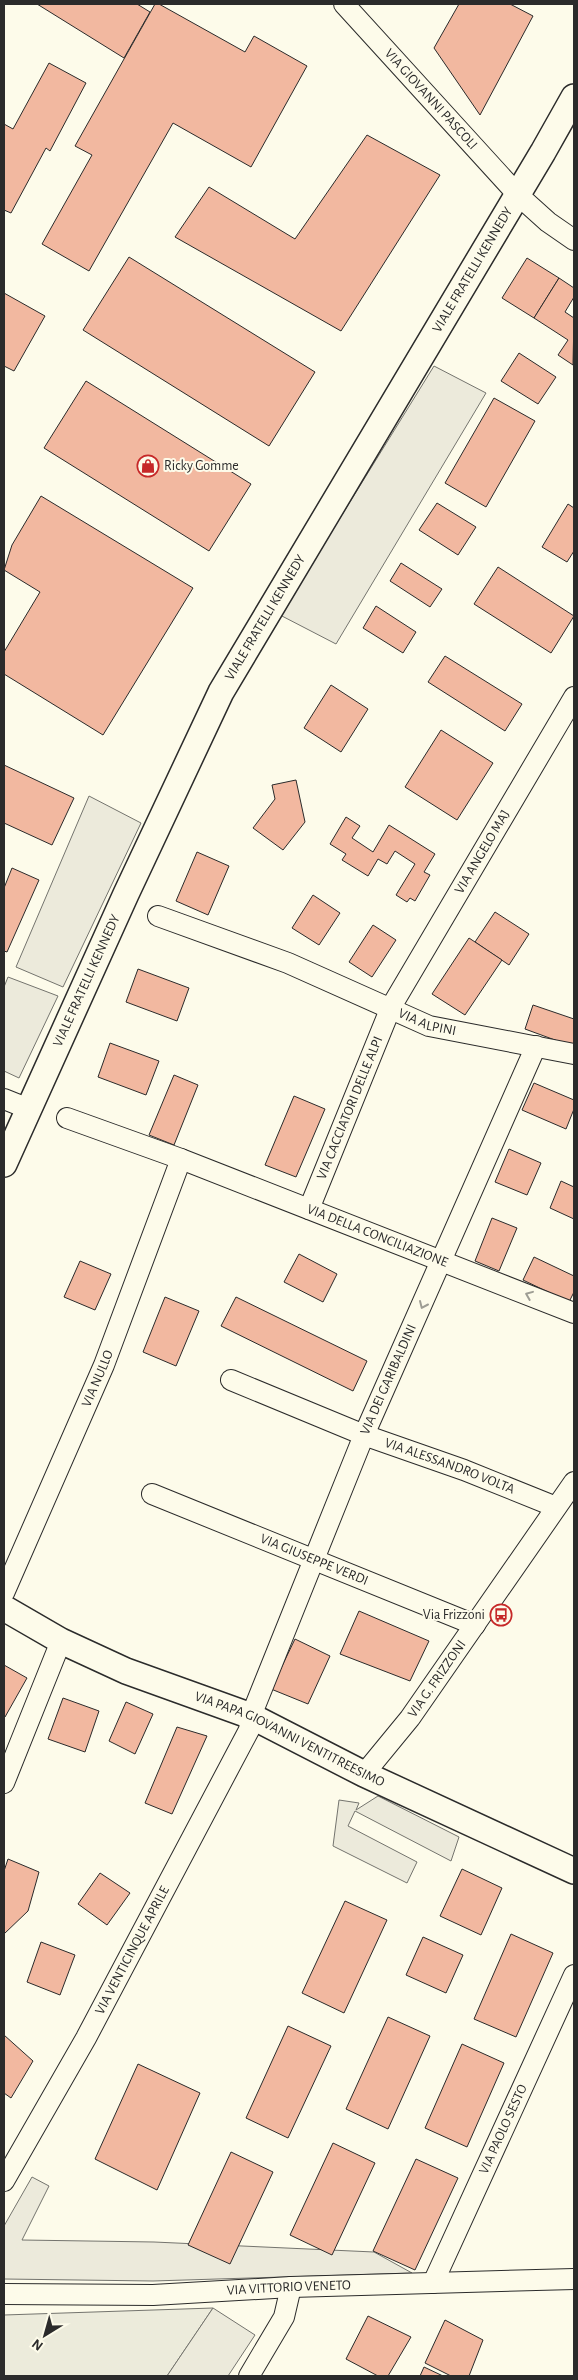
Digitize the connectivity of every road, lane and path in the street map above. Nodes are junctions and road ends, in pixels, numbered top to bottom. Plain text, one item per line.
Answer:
1 (344, 4) edge
2 (574, 97) edge
3 (518, 195) junction
4 (574, 240) edge
5 (574, 697) edge
6 (158, 916) dead end
7 (391, 1008) junction
8 (536, 1046) junction
9 (574, 1054) edge
10 (4, 1099) edge
11 (29, 1109) junction
12 (67, 1118) dead end
13 (181, 1159) junction
14 (4, 1164) edge
15 (309, 1209) junction
16 (443, 1260) junction
17 (574, 1313) edge
18 (230, 1380) dead end
19 (364, 1436) junction
20 (574, 1482) edge
21 (152, 1494) dead end
22 (556, 1507) junction
23 (314, 1558) junction
24 (4, 1593) edge
25 (4, 1608) edge
26 (475, 1625) junction
27 (61, 1640) junction
28 (251, 1716) junction
29 (364, 1774) junction
30 (4, 1784) edge
31 (574, 1872) edge
32 (574, 1975) edge
33 (4, 2181) edge
34 (574, 2279) edge
35 (433, 2283) junction
36 (291, 2287) junction
37 (4, 2294) edge
38 (249, 2376) edge

1 - 3 street, VIA GIOVANNI PASCOLI
2 - 3 street, VIALE FRATELLI KENNEDY
3 - 4 street, VIA GIOVANNI PASCOLI
3 - 11 street, VIALE FRATELLI KENNEDY
5 - 7 street, VIA ANGELO MAJ
6 - 7 street, VIA ALPINI
7 - 8 street, VIA ALPINI
7 - 15 street, VIA CACCIATORI DELLE ALPI
8 - 9 street, VIA ALPINI
8 - 16 street, VIA DEI GARIBALDINI
10 - 11 street
11 - 14 street, VIALE FRATELLI KENNEDY
12 - 13 street, VIA DELLA CONCILIAZIONE
13 - 15 street, VIA DELLA CONCILIAZIONE
13 - 24 street, VIA NULLO
15 - 16 street, VIA DELLA CONCILIAZIONE
17 -> 16 street, VIA DELLA CONCILIAZIONE
16 -> 19 street, VIA DEI GARIBALDINI
18 - 19 street, VIA ALESSANDRO VOLTA
19 - 22 street, VIA ALESSANDRO VOLTA
19 - 23 street, VIA DEI GARIBALDINI
20 - 22 street, VIA G. FRIZZONI
21 - 23 street, VIA GIUSEPPE VERDI
22 - 26 street, VIA G. FRIZZONI
23 - 26 street, VIA GIUSEPPE VERDI
23 - 28 street, VIA DEI GARIBALDINI
25 - 27 street, VIA PAPA GIOVANNI VENTITREESIMO
26 - 29 street, VIA G. FRIZZONI
27 - 28 street, VIA PAPA GIOVANNI VENTITREESIMO
27 - 30 street
28 - 29 street, VIA PAPA GIOVANNI VENTITREESIMO
28 - 33 street, VIA VENTICINQUE APRILE
29 - 31 street, VIA PAPA GIOVANNI VENTITREESIMO
32 - 35 street, VIA PAOLO SESTO
34 - 35 street, VIA VITTORIO VENETO
35 - 36 street, VIA VITTORIO VENETO
36 - 37 street, VIA VITTORIO VENETO
36 - 38 street

